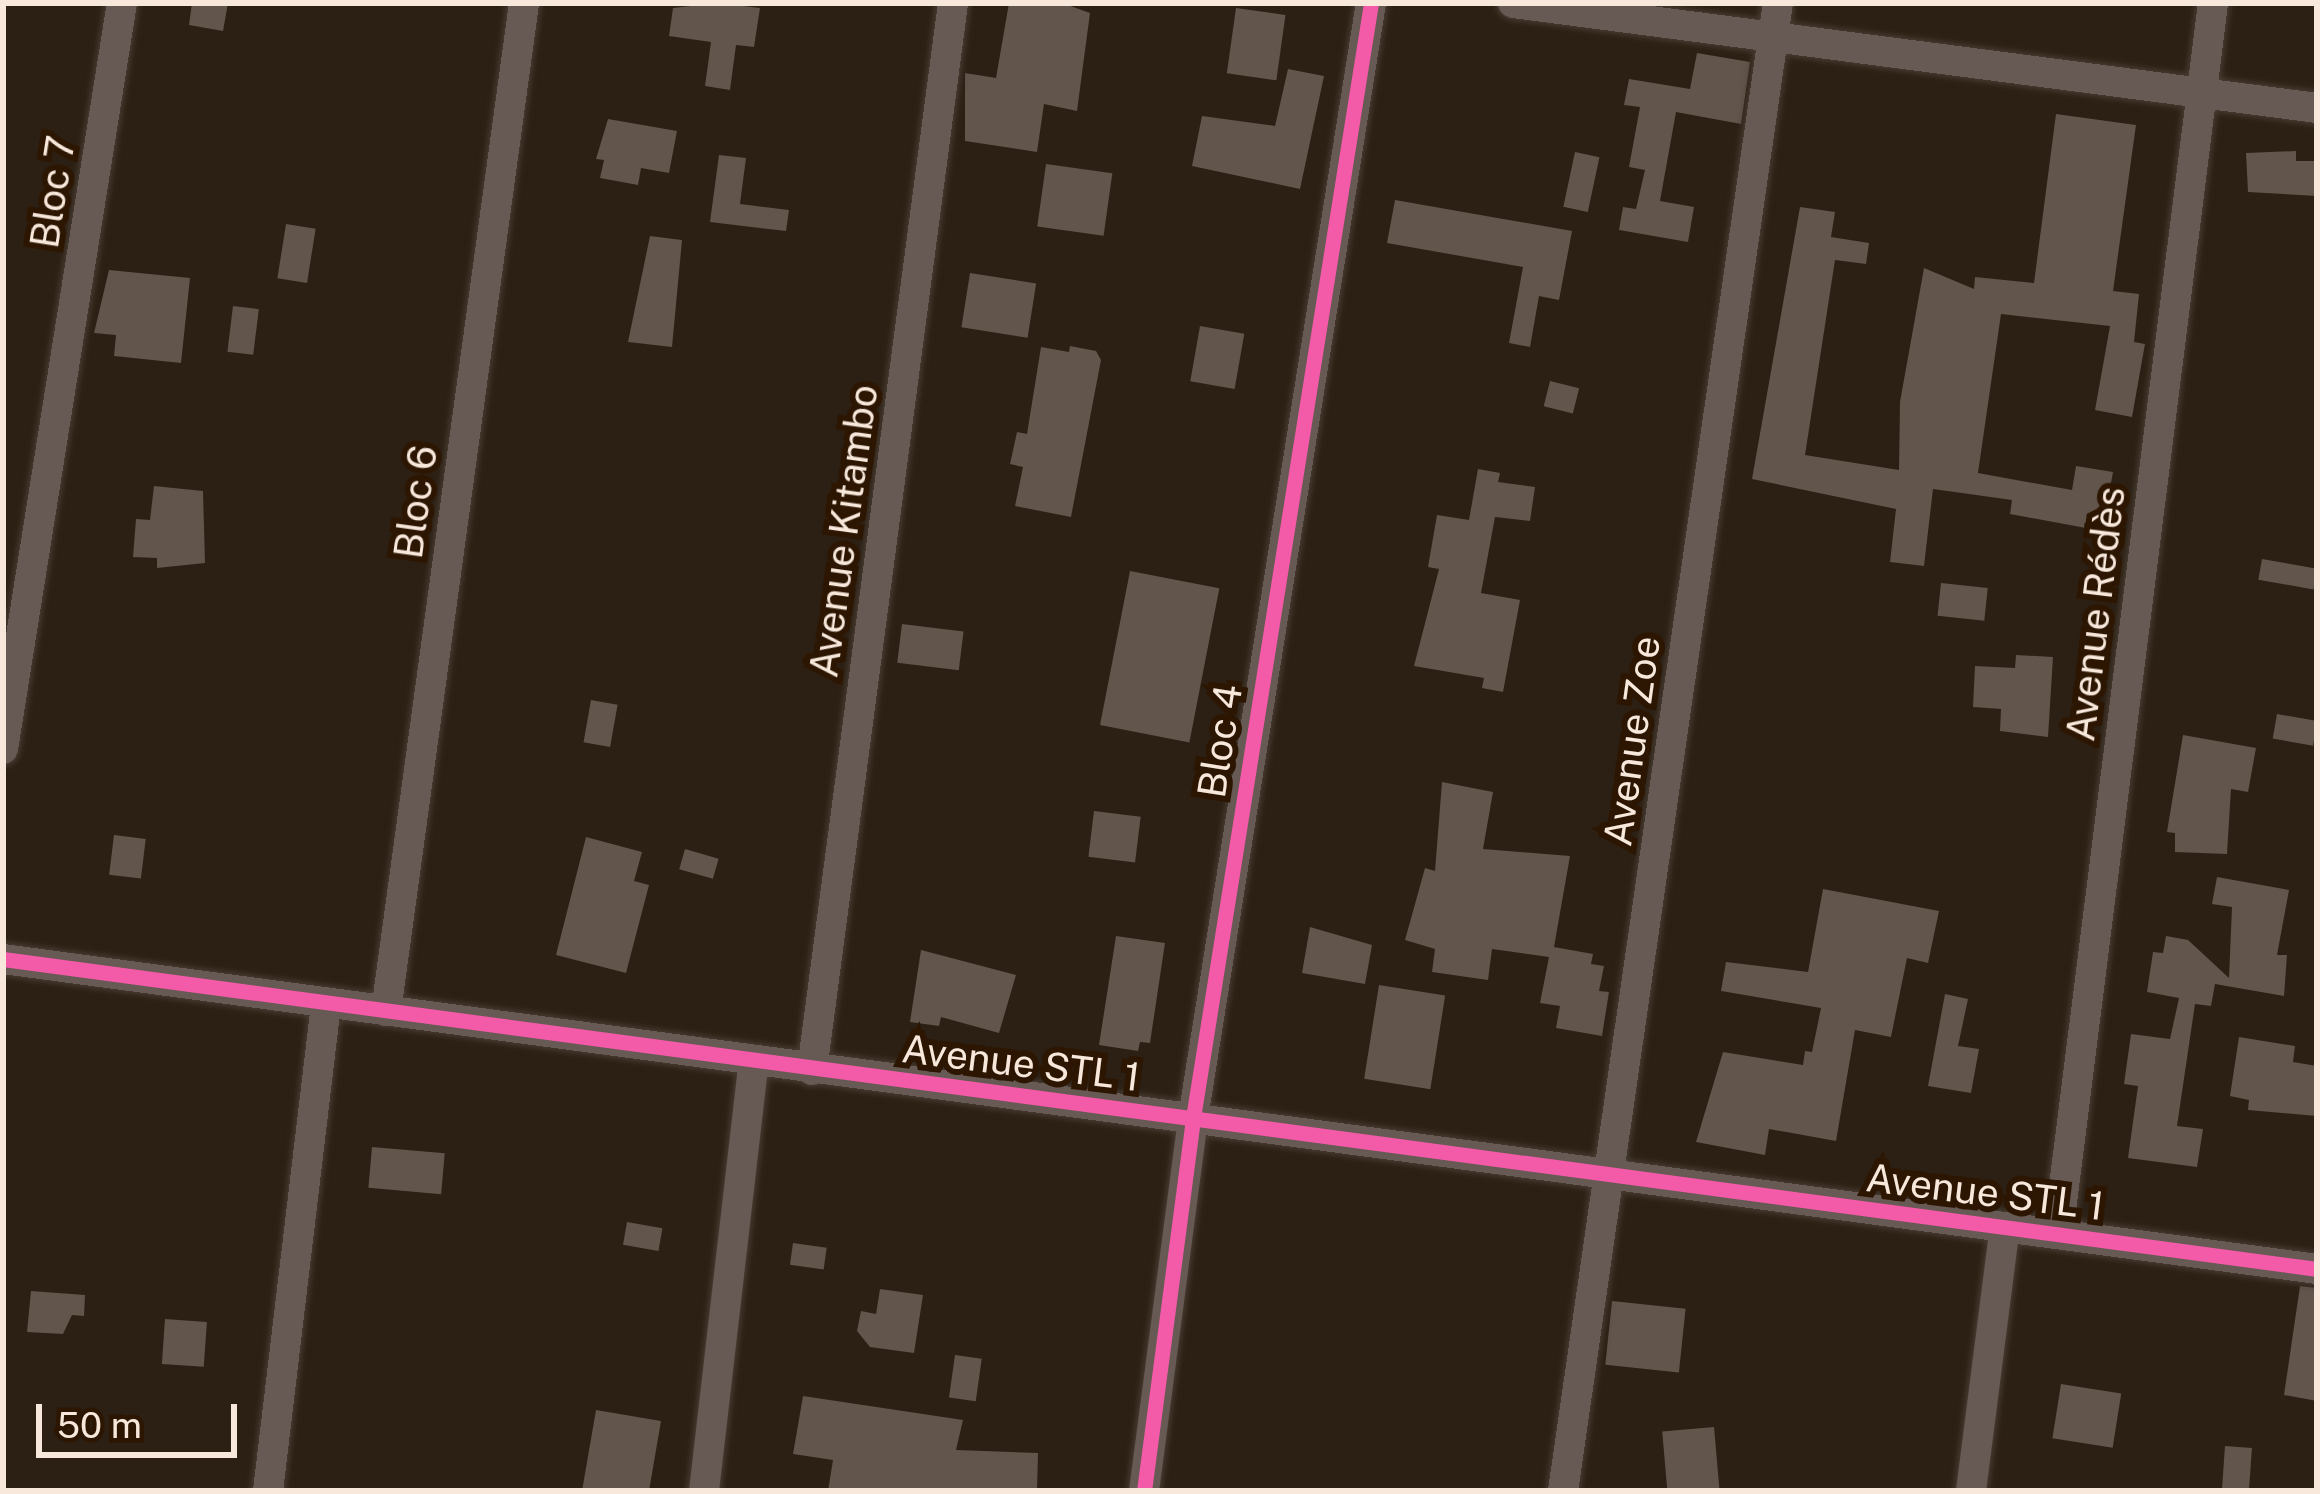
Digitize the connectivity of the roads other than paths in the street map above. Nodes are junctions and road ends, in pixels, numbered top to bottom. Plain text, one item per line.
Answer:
1 (122, 3) edge
2 (524, 3) edge
3 (952, 3) edge
4 (1371, 3) edge
5 (1513, 3) edge
6 (1778, 3) edge
7 (2213, 3) edge
8 (1773, 36) junction
9 (2201, 92) junction
10 (2317, 108) edge
11 (3, 748) edge
12 (3, 959) edge
13 (326, 1002) junction
14 (386, 1011) junction
15 (754, 1060) junction
16 (812, 1070) junction
17 (1193, 1118) junction
18 (1609, 1177) junction
19 (2005, 1227) junction
20 (2058, 1234) junction
21 (2317, 1269) edge
22 (268, 1491) edge
23 (704, 1491) edge
24 (1144, 1491) edge
25 (1563, 1491) edge
26 (1971, 1491) edge

1 - 11 street, Bloc 7
2 - 14 street, Bloc 6
3 - 16 street, Avenue Kitambo
4 - 17 street, Bloc 4
5 - 8 street
6 - 8 street, Avenue Zoe
7 - 9 street, Avenue Rédès
8 - 9 street
8 - 18 street, Avenue Zoe
9 - 10 street
9 - 20 street, Avenue Rédès
12 - 13 street, Avenue STL 1
13 - 14 street, Avenue STL 1
13 - 22 street
14 - 15 street, Avenue STL 1
15 - 16 street, Avenue STL 1
15 - 23 street
16 - 17 street, Avenue STL 1
17 - 18 street, Avenue STL 1
17 - 24 street, Bloc 4
18 - 19 street, Avenue STL 1
18 - 25 street, Avenue Zoe
19 - 20 street, Avenue STL 1
19 - 26 street
20 - 21 street, Avenue STL 1

